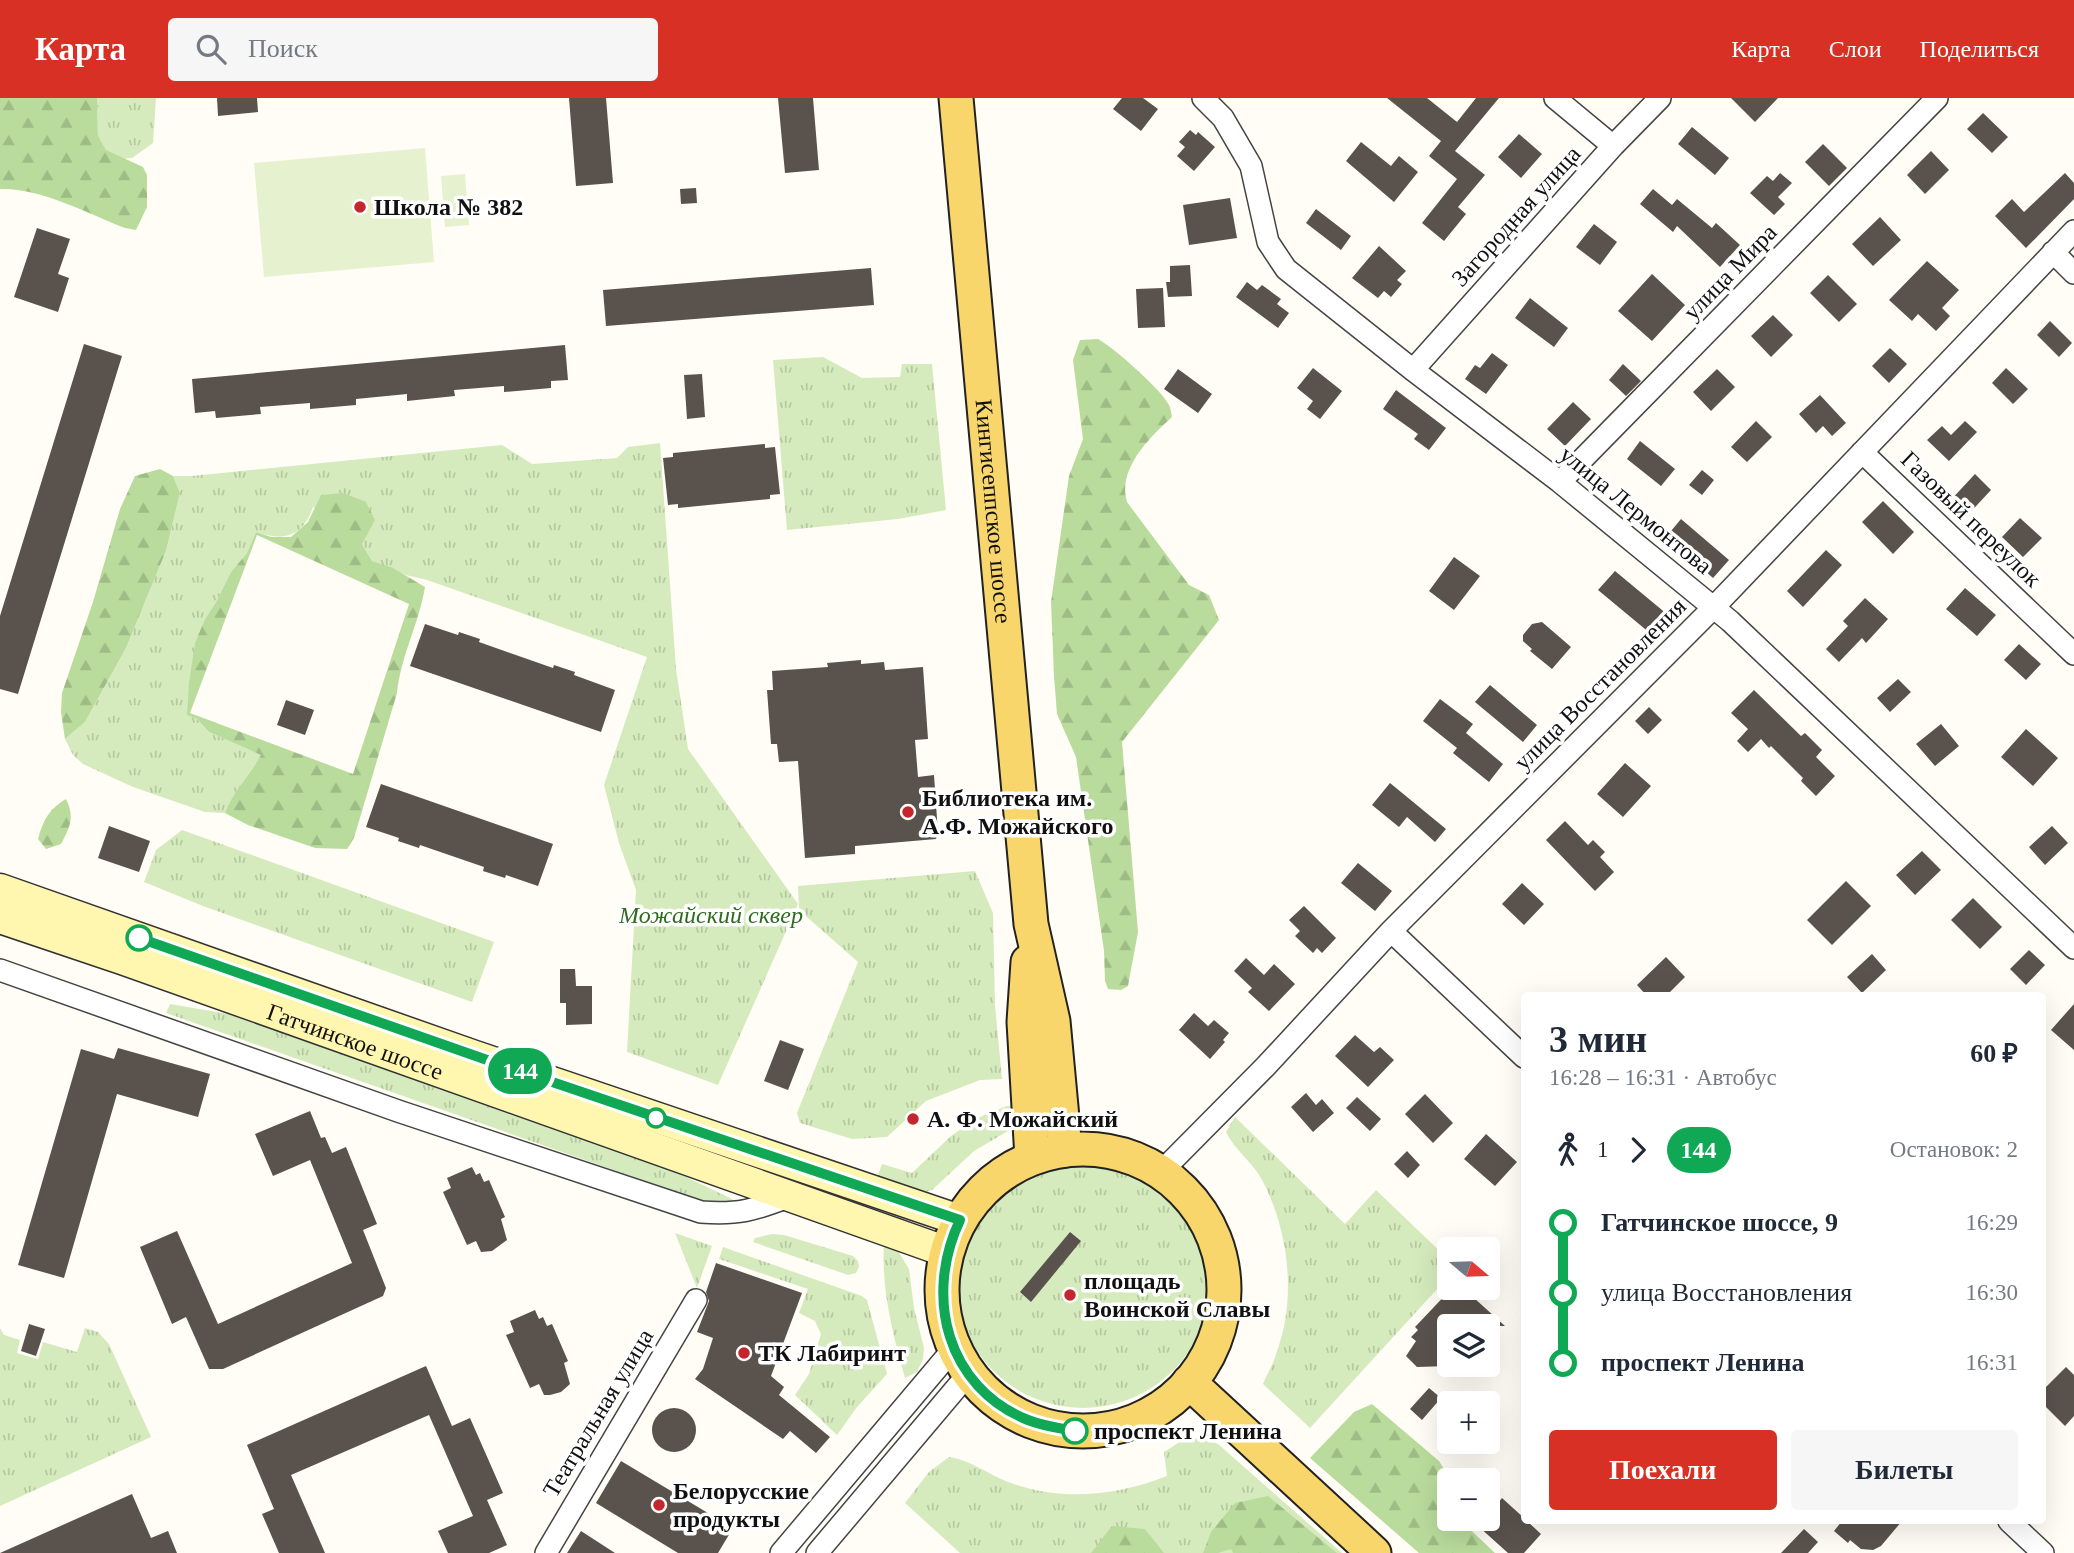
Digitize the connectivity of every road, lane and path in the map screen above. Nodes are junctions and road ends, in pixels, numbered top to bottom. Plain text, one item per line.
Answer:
1 (956, 98) edge
2 (1203, 98) edge
3 (1555, 98) edge
4 (1660, 98) edge
5 (1937, 98) edge
6 (1613, 146) junction
7 (2074, 231) edge
8 (2053, 252) junction
9 (2074, 273) edge
10 (1413, 370) junction
11 (1862, 452) junction
12 (1560, 482) junction
13 (1714, 607) junction
14 (2074, 654) edge
15 (0, 889) edge
16 (0, 918) edge
17 (1031, 924) junction
18 (1391, 931) junction
19 (2074, 948) edge
20 (0, 970) edge
21 (1521, 1054) edge
22 (1065, 1150) junction
23 (1032, 1158) junction
24 (1161, 1172) junction
25 (788, 1198) junction
26 (960, 1220) junction
27 (947, 1252) junction
28 (696, 1300) dead end
29 (962, 1361) junction
30 (1189, 1382) junction
31 (2012, 1524) edge
32 (546, 1553) edge
33 (781, 1553) edge
34 (817, 1553) edge
35 (1374, 1553) edge
36 (2043, 1553) edge

1 - 17 main road, Кингисеппское шоссе
2 - 10 street, улица Лермонтова
3 - 6 street
4 - 6 street, Загородная улица
5 - 12 street, улица Мира
6 - 10 street, Загородная улица
7 - 8 street, улица Восстановления
8 - 9 street
8 - 11 street, улица Восстановления
10 - 12 street, улица Лермонтова
11 - 13 street, улица Восстановления
11 - 14 street, Газовый переулок
12 - 13 street, улица Лермонтова
13 - 18 street, улица Восстановления
13 - 19 street, улица Лермонтова
15 - 26 main road, Гатчинское шоссе
16 - 25 main road, Гатчинское шоссе
17 - 22 main road, Кингисеппское шоссе
17 - 23 main road, Кингисеппское шоссе
18 - 21 street
18 - 24 street, улица Восстановления
20 - 25 street
22 - 23 main road
22 - 24 main road
23 - 26 main road
24 - 30 main road
25 - 27 main road, Гатчинское шоссе
26 - 27 main road
27 - 29 main road
28 - 32 street, Театральная улица
29 - 30 main road
29 - 33 street
29 - 34 street
30 - 35 main road
31 - 36 street

